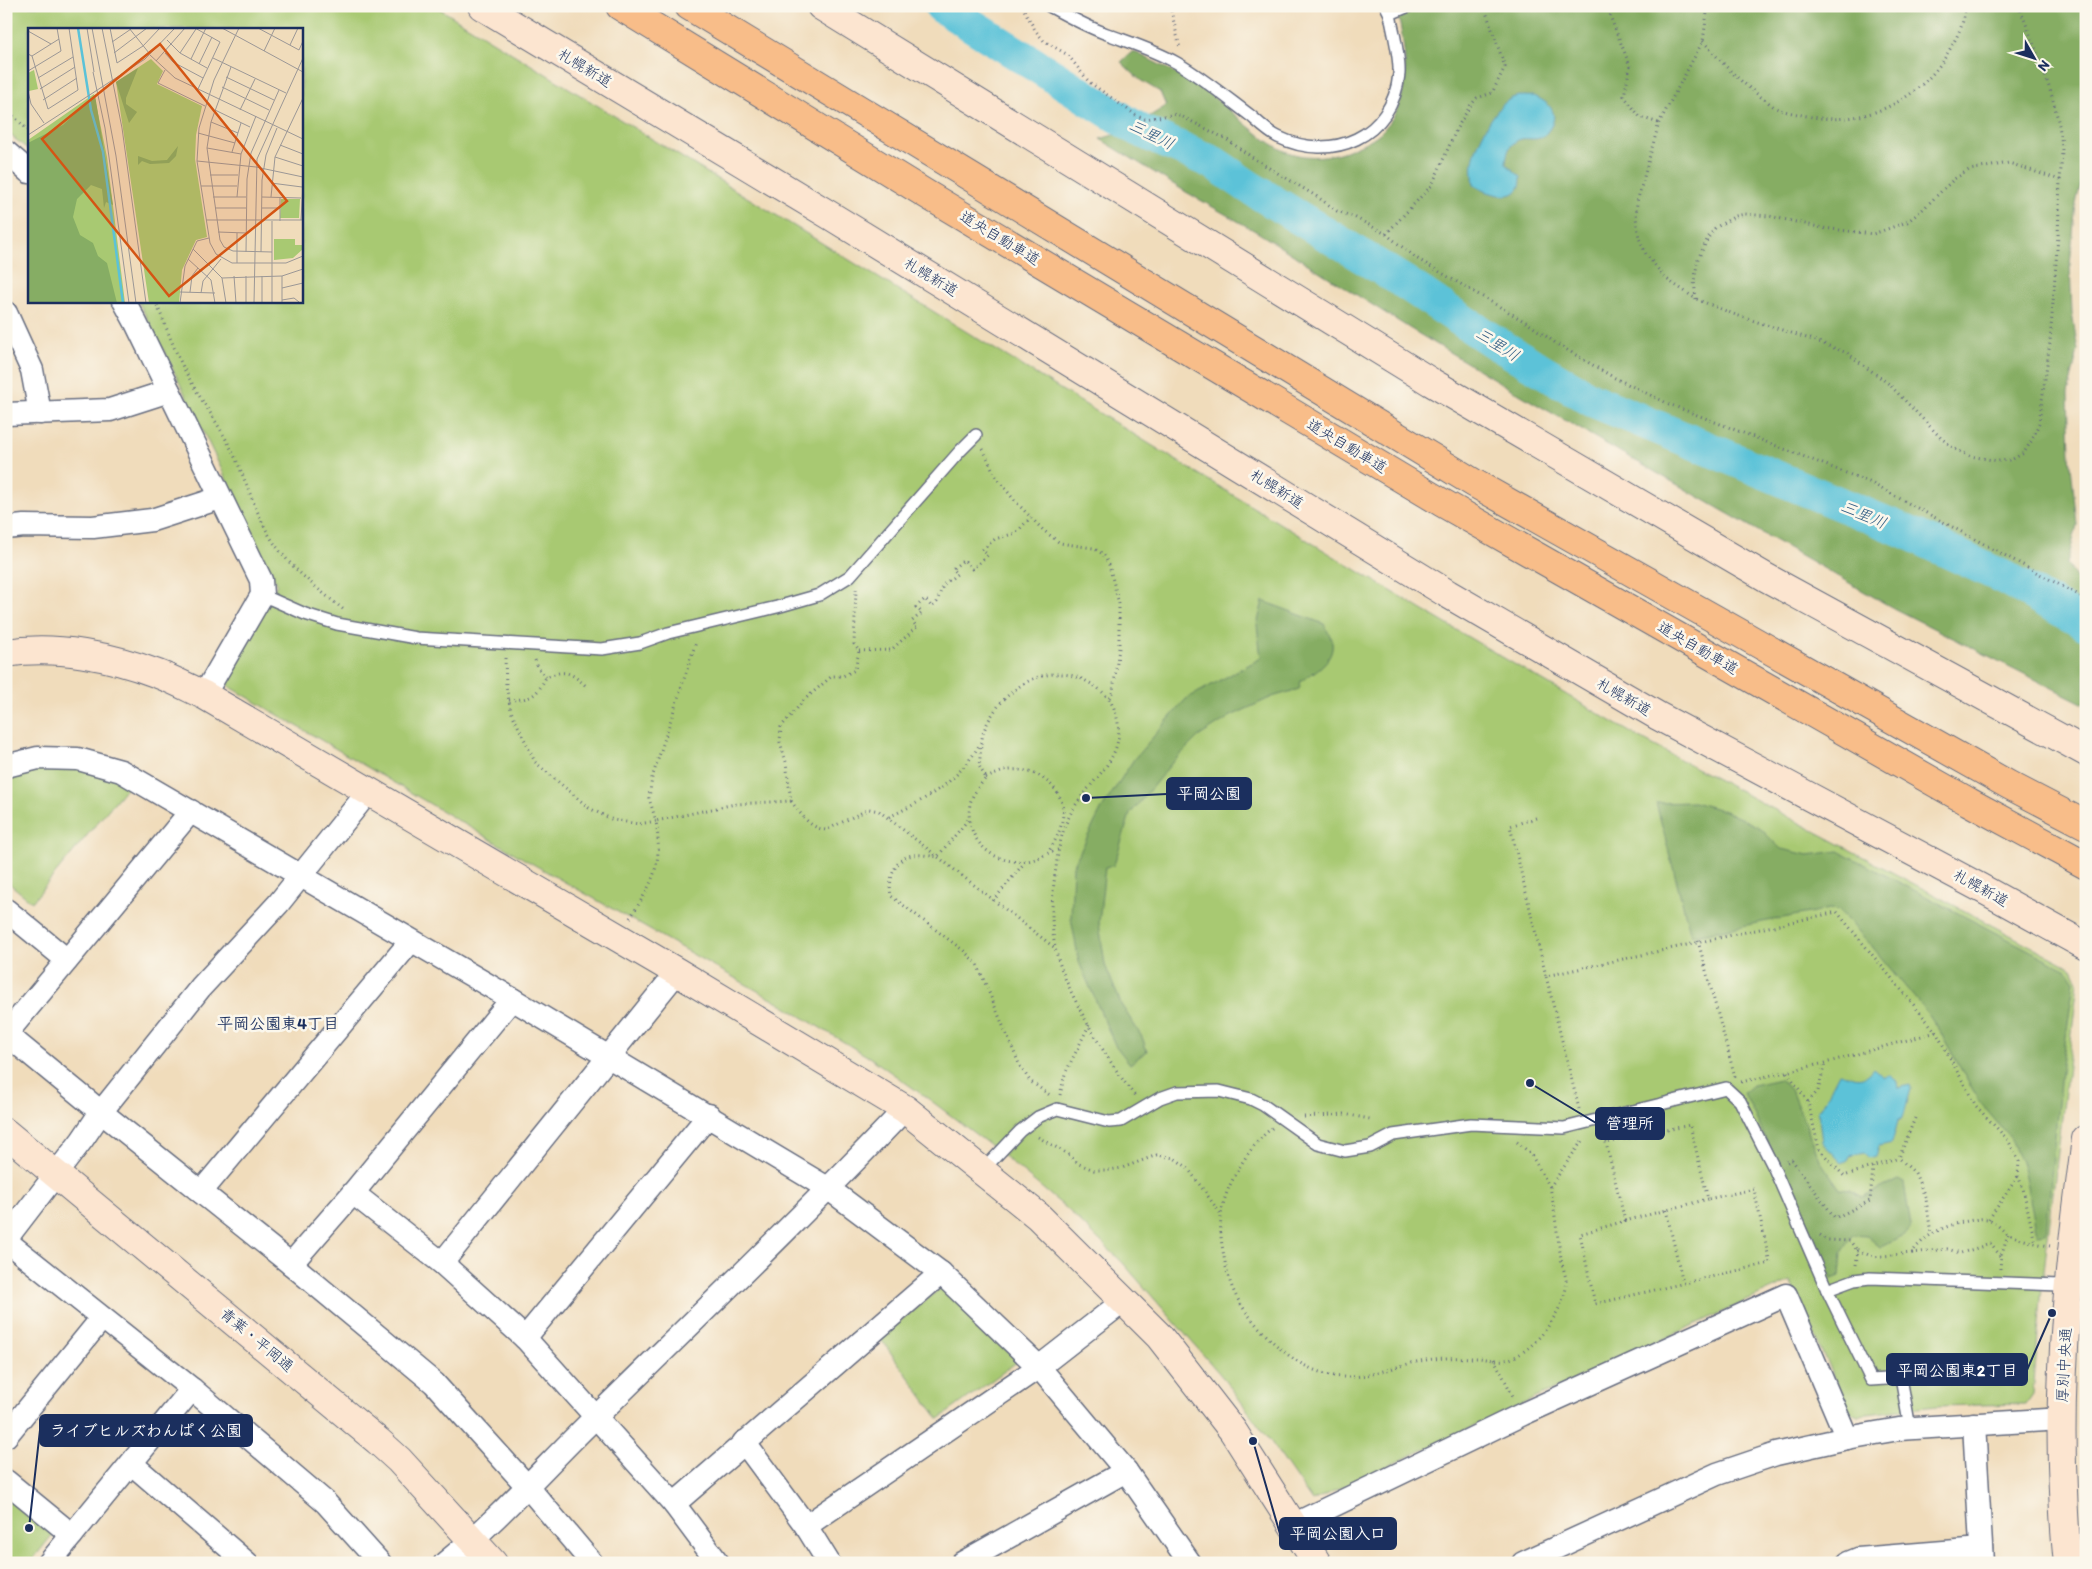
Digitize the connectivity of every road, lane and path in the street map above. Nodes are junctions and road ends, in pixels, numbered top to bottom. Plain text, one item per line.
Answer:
1 (482, 6) edge
2 (620, 6) edge
3 (689, 6) edge
4 (822, 6) edge
5 (1022, 6) edge
6 (1049, 6) edge
7 (1170, 6) edge
8 (1410, 6) edge
9 (1484, 6) edge
10 (1615, 6) edge
11 (1708, 6) edge
12 (1965, 6) edge
13 (2019, 6) edge
14 (1388, 10) edge
15 (1703, 42) junction
16 (1179, 64) junction
17 (6, 109) edge
18 (1660, 122) junction
19 (28, 130) edge
20 (6, 152) edge
21 (28, 171) edge
22 (2060, 180) junction
23 (1386, 234) junction
24 (1696, 299) junction
25 (125, 302) edge
26 (156, 302) edge
27 (6, 313) edge
28 (169, 390) junction
29 (40, 413) junction
30 (6, 414) edge
31 (976, 434) joint
32 (220, 498) junction
33 (1031, 516) junction
34 (6, 528) edge
35 (850, 576) junction
36 (262, 595) junction
37 (2086, 599) edge
38 (700, 627) junction
39 (368, 629) junction
40 (504, 642) junction
41 (859, 651) junction
42 (6, 653) edge
43 (586, 686) dead end
44 (204, 696) junction
45 (1109, 698) junction
46 (509, 700) junction
47 (982, 741) junction
48 (2086, 752) edge
49 (6, 766) edge
50 (986, 778) junction
51 (368, 792) junction
52 (791, 801) junction
53 (191, 811) junction
54 (888, 817) junction
55 (1536, 818) dead end
56 (968, 820) junction
57 (656, 821) junction
58 (2086, 825) edge
59 (1058, 850) junction
60 (1049, 851) junction
61 (938, 857) junction
62 (1025, 861) junction
63 (2086, 865) edge
64 (300, 877) junction
65 (993, 901) junction
66 (6, 910) edge
67 (617, 937) junction
68 (411, 941) junction
69 (1698, 941) junction
70 (2086, 946) edge
71 (1056, 948) junction
72 (67, 960) junction
73 (677, 972) junction
74 (1546, 976) junction
75 (512, 999) junction
76 (1089, 1025) junction
77 (1936, 1032) junction
78 (6, 1034) edge
79 (609, 1057) junction
80 (1825, 1064) junction
81 (1787, 1072) junction
82 (1808, 1102) junction
83 (1144, 1107) junction
84 (904, 1109) junction
85 (101, 1112) junction
86 (709, 1115) junction
87 (1915, 1118) dead end
88 (1370, 1119) dead end
89 (1286, 1122) junction
90 (1588, 1123) junction
91 (1499, 1126) junction
92 (1020, 1131) junction
93 (6, 1133) edge
94 (2086, 1139) edge
95 (1606, 1143) junction
96 (1899, 1158) junction
97 (1873, 1167) junction
98 (1790, 1170) dead end
99 (982, 1171) junction
100 (56, 1174) junction
101 (2018, 1176) junction
102 (1550, 1187) junction
103 (829, 1189) junction
104 (202, 1192) junction
105 (353, 1193) junction
106 (1708, 1199) junction
107 (1666, 1210) junction
108 (1221, 1214) junction
109 (1989, 1219) junction
110 (1625, 1221) junction
111 (1802, 1233) junction
112 (1931, 1234) junction
113 (2008, 1234) junction
114 (6, 1240) edge
115 (2035, 1243) junction
116 (1858, 1250) junction
117 (2071, 1250) junction
118 (1912, 1253) junction
119 (2001, 1256) junction
120 (442, 1263) junction
121 (291, 1264) junction
122 (941, 1273) junction
123 (1854, 1280) junction
124 (2000, 1282) junction
125 (1683, 1283) junction
126 (2077, 1285) edge
127 (1827, 1290) junction
128 (1125, 1300) junction
129 (102, 1318) junction
130 (525, 1338) junction
131 (1494, 1359) junction
132 (1039, 1367) junction
133 (192, 1390) junction
134 (1523, 1414) junction
135 (595, 1417) junction
136 (2061, 1420) junction
137 (1974, 1424) junction
138 (1910, 1428) junction
139 (6, 1436) edge
140 (1847, 1438) junction
141 (744, 1442) junction
142 (132, 1464) junction
143 (1126, 1471) junction
144 (6, 1481) edge
145 (527, 1486) junction
146 (674, 1504) junction
147 (1293, 1525) junction
148 (806, 1526) junction
149 (72, 1535) junction
150 (474, 1540) junction
151 (1981, 1556) edge
152 (242, 1561) edge
153 (49, 1563) edge
154 (380, 1563) edge
155 (445, 1563) edge
156 (493, 1563) edge
157 (592, 1563) edge
158 (718, 1563) edge
159 (829, 1563) edge
160 (962, 1563) edge
161 (1190, 1563) edge
162 (1317, 1563) edge
163 (1523, 1563) edge
164 (1848, 1563) edge
165 (2068, 1563) edge

1 - 70 street, 札幌新道
2 - 63 highway, 道央自動車道
3 - 58 highway
4 - 48 street
5 - 23 path
6 - 16 lane
7 - 16 path
8 - 14 lane
9 - 23 path
10 - 18 path
11 - 15 path
12 - 15 path
13 - 22 path
14 - 16 lane
15 - 18 path
17 - 19 path
18 - 24 path
20 - 21 street
22 - 24 path
22 - 24 path
23 - 37 path
25 - 28 street
26 - 39 path
27 - 29 street
28 - 29 street
28 - 32 street
29 - 30 street
31 - 33 path
31 - 35 lane
32 - 34 street
32 - 36 street
33 - 41 path
33 - 45 path
35 - 38 lane
35 - 41 path
36 - 39 lane
36 - 44 street
38 - 40 lane
38 - 57 path
39 - 40 lane
40 - 46 path
41 - 52 path
42 - 44 street
43 - 46 path
44 - 51 street
45 - 47 path
45 - 59 path
46 - 57 path
47 - 50 path
47 - 54 path
49 - 53 street
50 - 56 path
50 - 60 path
51 - 64 street
51 - 67 street
52 - 54 path
52 - 57 path
53 - 64 street
53 - 72 street
54 - 61 path
55 - 74 path
56 - 61 path
56 - 62 path
57 - 67 path
59 - 60 path
59 - 71 path
60 - 62 path
61 - 65 path
61 - 76 path
62 - 65 path
64 - 68 street
64 - 85 street
65 - 71 path
66 - 72 street
67 - 73 street
68 - 75 street
68 - 104 street
69 - 74 path
69 - 77 path
69 - 81 path
71 - 76 path
72 - 78 street
73 - 79 street
73 - 84 street
74 - 90 path
75 - 79 street
75 - 105 street
76 - 83 path
77 - 80 path
77 - 101 path
78 - 85 street
79 - 86 street
79 - 120 street
80 - 81 path
80 - 82 path
81 - 82 path
82 - 97 path
83 - 89 lane
83 - 92 lane
84 - 99 street
84 - 103 street
85 - 100 street
85 - 104 street
86 - 103 street
86 - 130 street
87 - 96 path
88 - 89 path
89 - 91 lane
89 - 108 path
90 - 91 lane
90 - 95 path
90 - 102 path
90 - 111 lane
91 - 102 path
92 - 99 lane
92 - 108 path
93 - 100 street, 青葉・平岡通
94 - 117 street, 厚別中央通
95 - 106 path
95 - 110 path
96 - 97 path
96 - 112 path
97 - 98 path
99 - 128 street
100 - 114 street
100 - 150 street, 青葉・平岡通
101 - 109 path
101 - 115 path
102 - 131 path
103 - 122 street
103 - 135 street
104 - 121 street
105 - 120 street
105 - 121 street
106 - 107 path
106 - 125 path
107 - 110 path
107 - 125 path
108 - 131 path
109 - 112 path
109 - 113 path
110 - 125 path
111 - 116 path
111 - 127 lane
112 - 118 path
113 - 115 path
113 - 119 path
114 - 129 street
115 - 117 path
116 - 118 path
116 - 123 path
117 - 126 street, 厚別中央通
118 - 119 path
119 - 124 path
120 - 130 street
121 - 145 street
122 - 132 street
122 - 141 street
123 - 124 lane
123 - 127 lane
124 - 126 lane
126 - 136 street, 厚別中央通
127 - 138 lane
128 - 132 street
128 - 147 street
129 - 133 street
129 - 139 street
130 - 135 street
131 - 134 path
132 - 143 street
132 - 148 street
133 - 142 street
133 - 154 street
134 - 140 street
134 - 147 street
135 - 145 street
135 - 146 street
136 - 137 street
136 - 165 street, 厚別中央通
137 - 138 street
137 - 151 street
138 - 140 street
140 - 163 street
141 - 146 street
141 - 148 street
142 - 149 street
142 - 152 street
143 - 160 street
143 - 161 street
144 - 149 street
145 - 150 street
145 - 157 street
146 - 158 street
147 - 162 street
148 - 159 street
149 - 153 street
150 - 155 street
150 - 156 street, 青葉・平岡通
151 - 164 street

